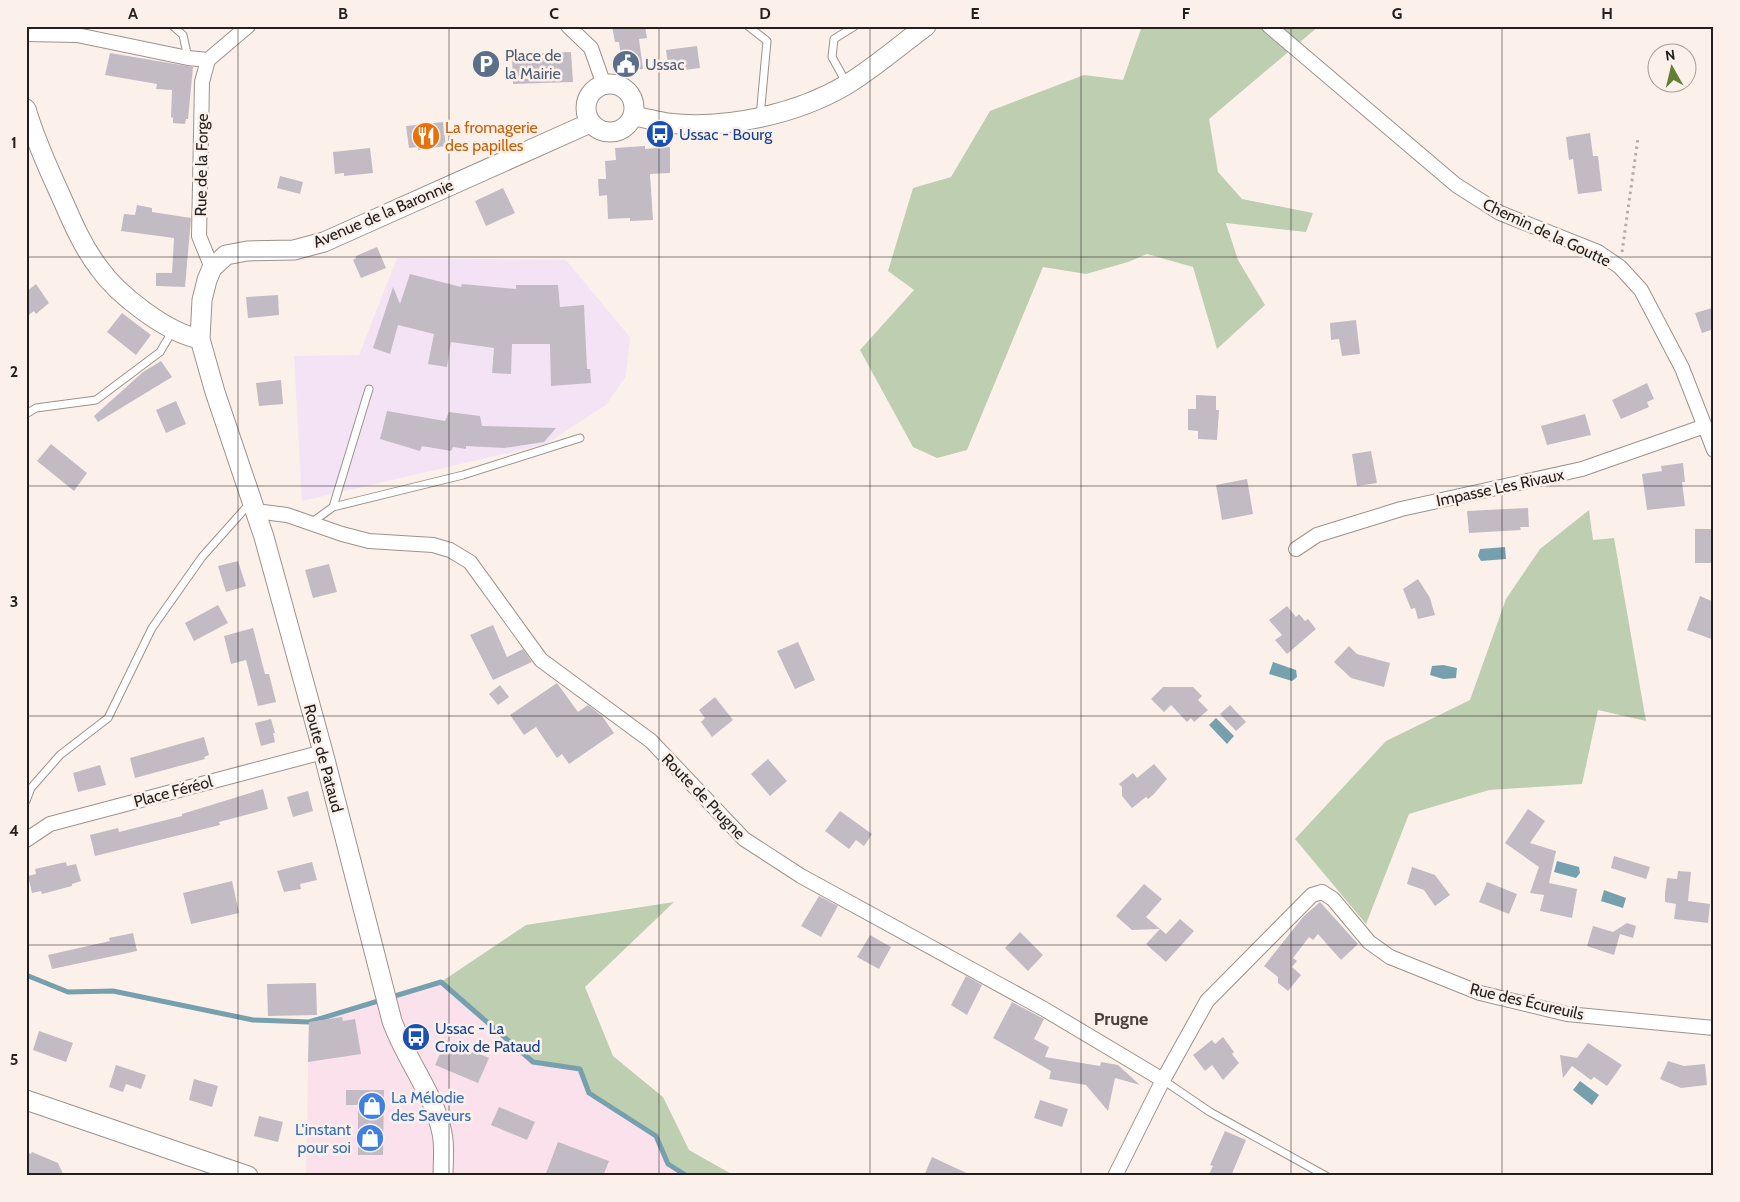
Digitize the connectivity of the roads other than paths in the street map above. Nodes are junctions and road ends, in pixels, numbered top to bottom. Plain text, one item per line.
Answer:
1 (173, 26) edge
2 (248, 26) edge
3 (568, 26) edge
4 (748, 26) edge
5 (855, 26) edge
6 (926, 26) edge
7 (1269, 26) edge
8 (26, 34) edge
9 (188, 58) junction
10 (208, 60) junction
11 (847, 84) junction
12 (604, 85) junction
13 (26, 109) edge
14 (634, 116) junction
15 (760, 117) junction
16 (590, 123) junction
17 (212, 268) junction
18 (173, 329) junction
19 (200, 339) junction
20 (369, 389) dead end
21 (26, 414) edge
22 (1705, 426) junction
23 (580, 438) dead end
24 (1714, 450) edge
25 (253, 506) junction
26 (333, 507) junction
27 (311, 524) junction
28 (1296, 549) dead end
29 (323, 752) junction
30 (26, 801) edge
31 (26, 840) edge
32 (1714, 1028) edge
33 (1163, 1080) junction
34 (26, 1100) edge
35 (248, 1176) edge
36 (443, 1176) edge
37 (1115, 1176) edge
38 (1326, 1176) edge

1 - 9 lane
2 - 10 street
3 - 12 street
4 - 15 lane
5 - 11 lane
6 - 11 street
7 - 22 street, Chemin de la Goutte
8 - 9 street
9 - 10 street
10 - 17 street, Rue de la Forge
11 - 15 street
12 - 14 street
12 - 16 street
13 - 18 street
14 - 15 street
14 - 16 street
16 - 17 street, Avenue de la Baronnie
17 - 19 street
18 - 19 street
18 - 21 lane
19 - 25 street, Route de Pataud
20 - 26 lane
22 - 24 street, Chemin de la Goutte
22 - 28 street, Impasse Les Rivaux
23 - 26 lane
25 - 27 street, Route de Prugne
25 - 29 street, Route de Pataud
25 - 30 lane
26 - 27 lane
27 - 33 street, Route de Prugne
29 - 31 street, Place Féréol
29 - 36 street, Route de Pataud
32 - 33 street, Rue des Écureuils
33 - 37 street
33 - 38 lane
34 - 35 street

